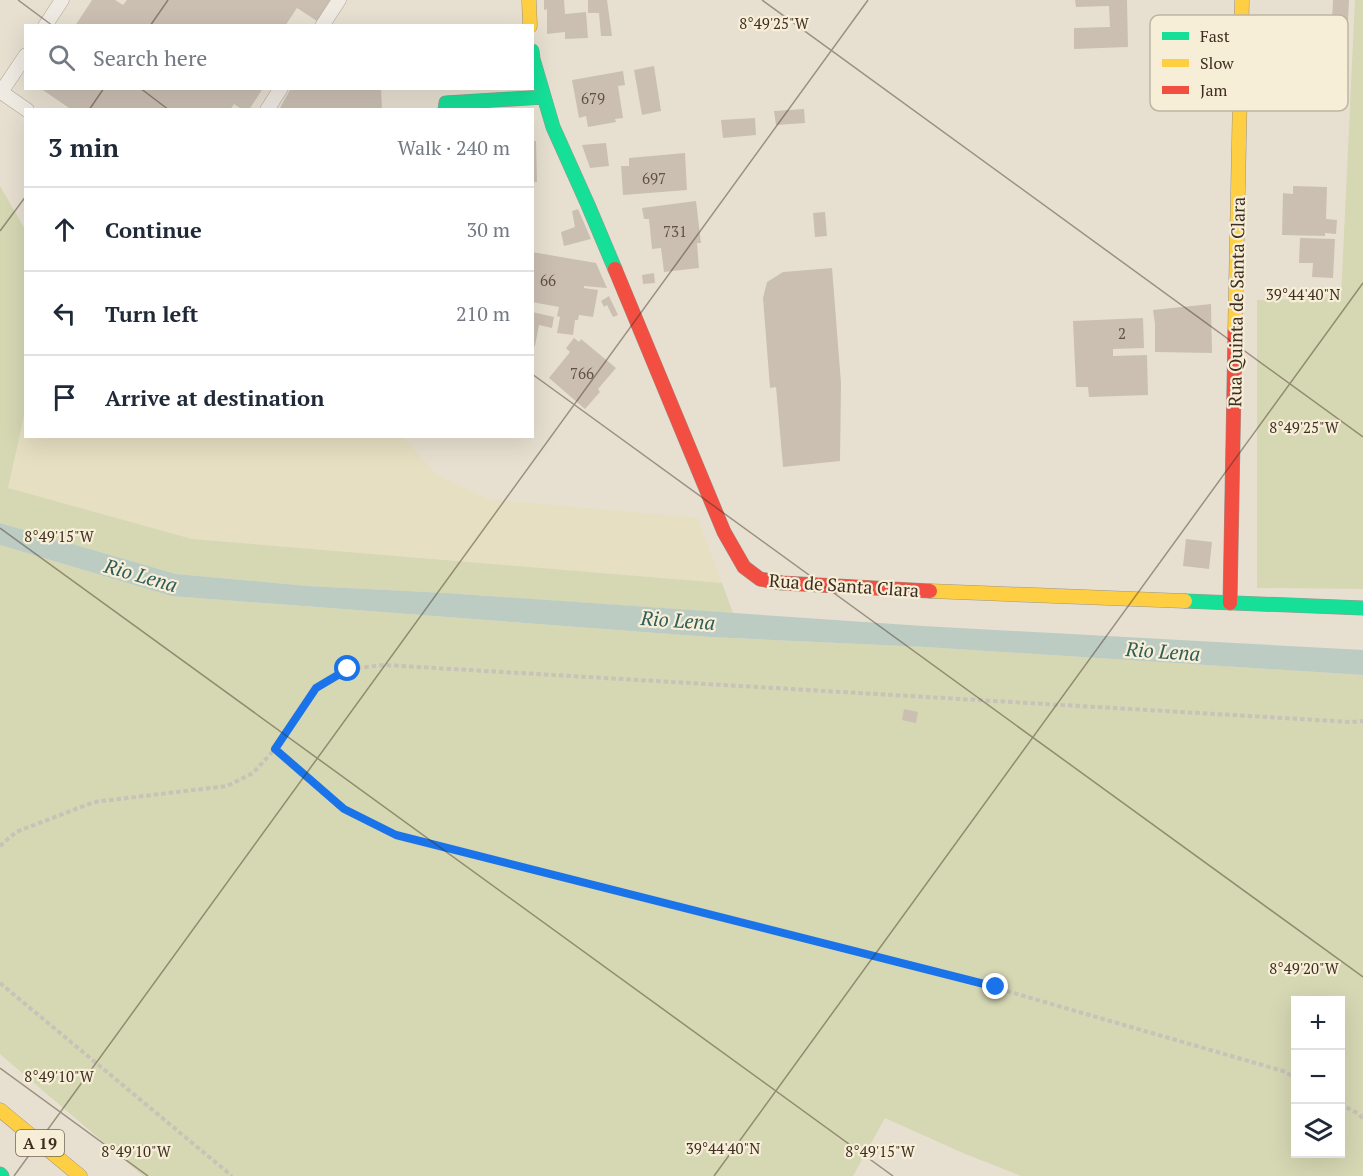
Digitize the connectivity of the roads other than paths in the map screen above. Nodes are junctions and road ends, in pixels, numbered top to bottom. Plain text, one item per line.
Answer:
1 (62, 0) edge
2 (339, 0) edge
3 (529, 0) edge
4 (1242, 0) edge
5 (1242, 15) edge
6 (46, 24) edge
7 (323, 24) edge
8 (530, 24) edge
9 (24, 58) edge
10 (534, 59) edge
11 (279, 90) edge
12 (1, 91) edge
13 (544, 98) junction
14 (24, 108) edge
15 (268, 108) edge
16 (445, 108) edge
17 (1240, 111) edge
18 (1230, 603) junction
19 (1363, 608) edge
20 (0, 1110) edge
21 (80, 1176) edge

1 - 6 lane
2 - 7 lane
3 - 8 main road
4 - 5 main road, Rua Quinta de Santa Clara
9 - 12 lane
10 - 13 main road, Rua de Santa Clara
11 - 15 lane
12 - 14 lane
13 - 16 main road
13 - 18 main road, Rua de Santa Clara
17 - 18 main road, Rua Quinta de Santa Clara
18 - 19 main road, Rua de Santa Clara
20 - 21 main road, A 19

